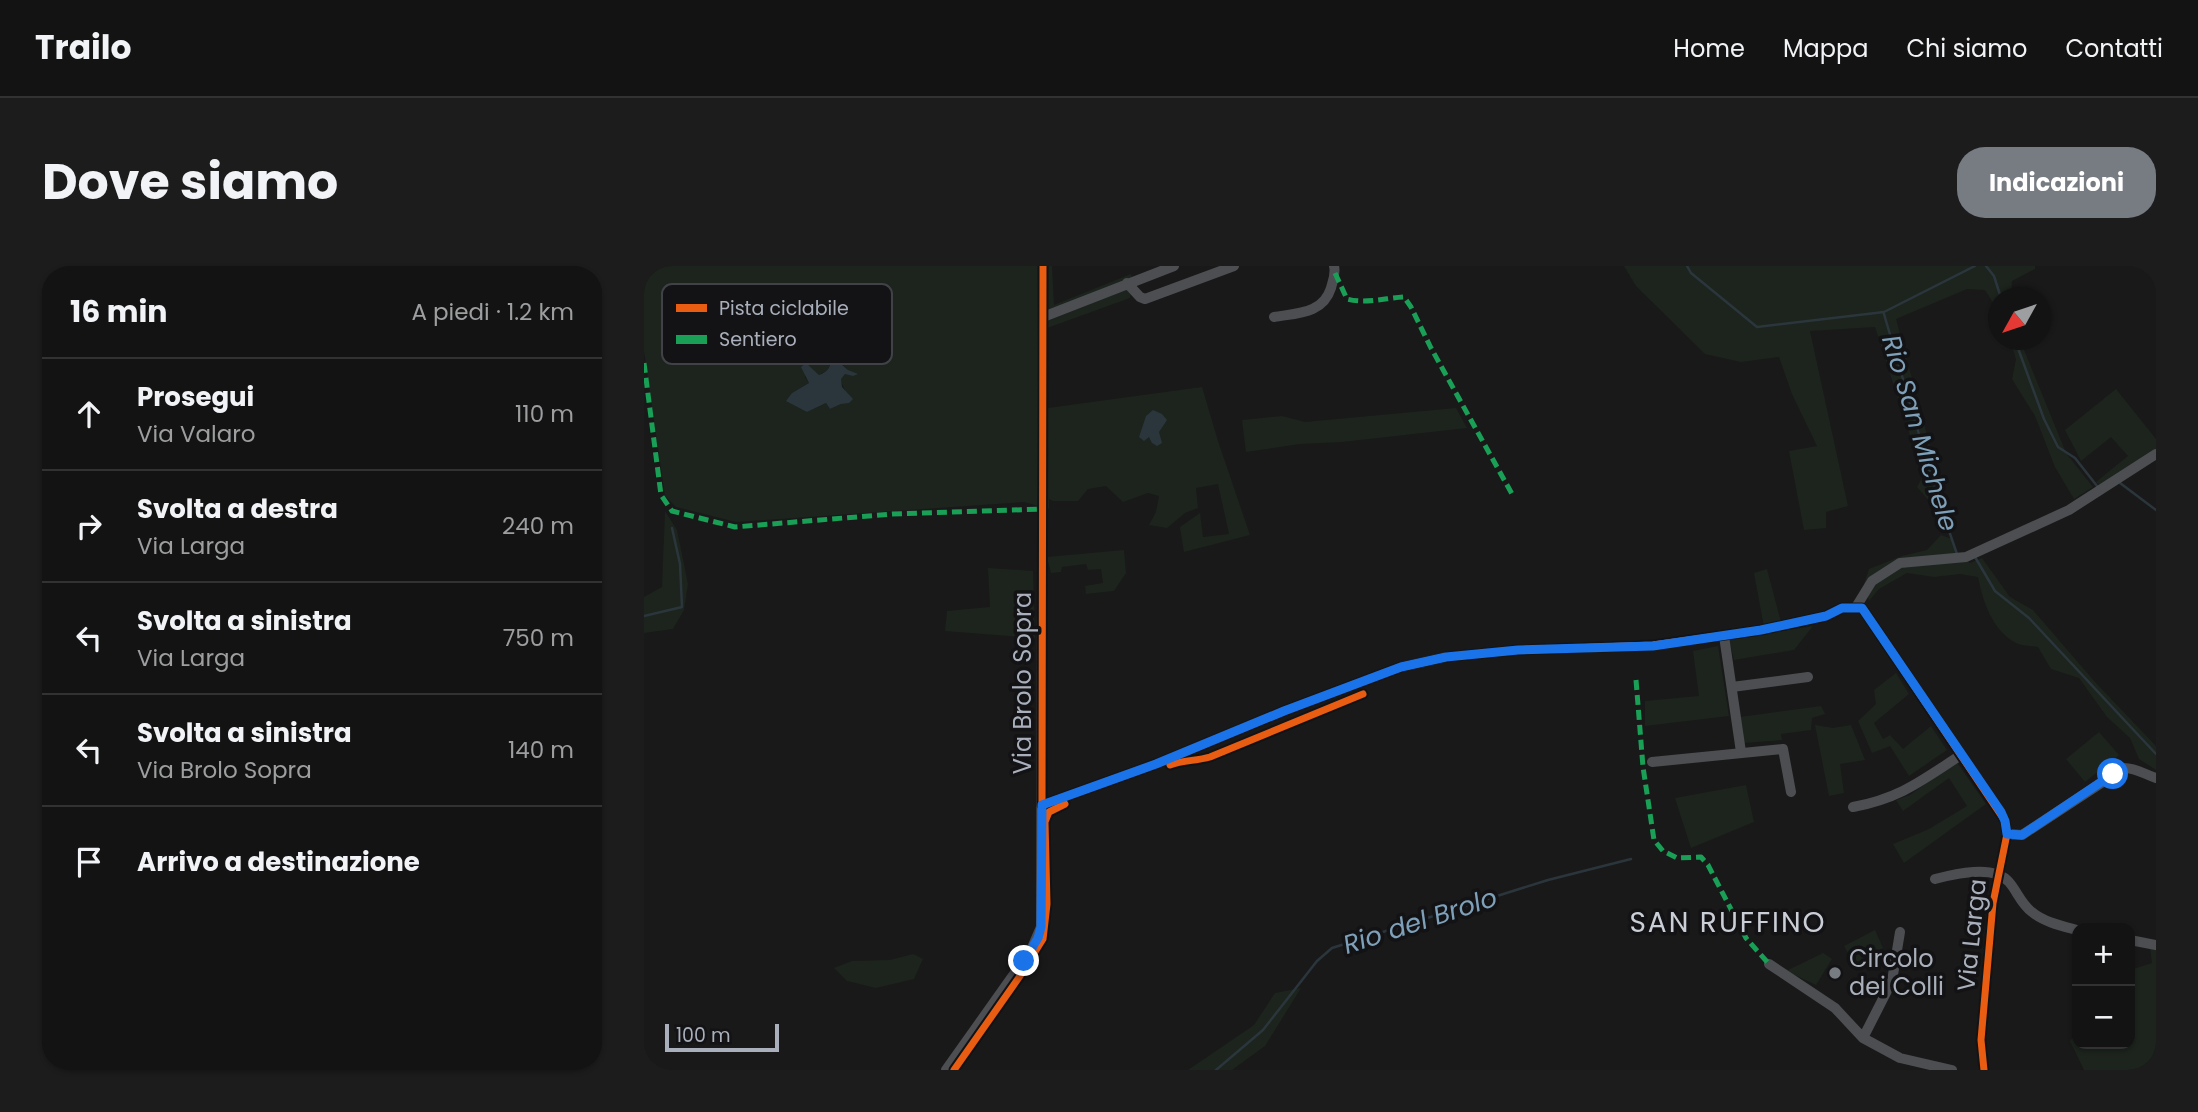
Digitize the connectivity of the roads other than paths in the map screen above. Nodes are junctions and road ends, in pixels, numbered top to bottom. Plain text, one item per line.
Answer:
1 (1043, 266) edge
2 (1174, 266) edge
3 (1234, 266) edge
4 (1334, 266) edge
5 (1127, 283) junction
6 (1043, 317) junction
7 (1274, 317) dead end
8 (2156, 454) edge
9 (1856, 607) junction
10 (1724, 636) junction
11 (1808, 677) dead end
12 (1732, 687) junction
13 (1741, 752) junction
14 (1961, 755) junction
15 (1653, 762) dead end
16 (2156, 778) edge
17 (1791, 792) dead end
18 (1042, 805) junction
19 (1853, 807) dead end
20 (2007, 834) junction
21 (1997, 876) junction
22 (1935, 879) dead end
23 (2072, 928) edge
24 (1900, 932) dead end
25 (2135, 941) edge
26 (2156, 945) edge
27 (1769, 964) dead end
28 (1863, 1038) junction
29 (946, 1070) edge
30 (1952, 1070) edge
31 (1984, 1070) edge

1 - 6 street, Via Brolo Sopra
2 - 5 street
3 - 5 street
4 - 7 street
5 - 6 street
6 - 18 street, Via Brolo Sopra
8 - 9 street
9 - 10 street
9 - 14 street
10 - 12 street
10 - 18 street
11 - 12 street
12 - 13 street
13 - 15 street
13 - 17 street
14 - 19 street
14 - 20 street
16 - 20 street
18 - 29 street, Via Brolo Sopra
20 - 21 street, Via Larga
21 - 22 street
21 - 23 street
21 - 31 street, Via Larga
24 - 28 street
25 - 26 street
27 - 28 street
28 - 30 street

